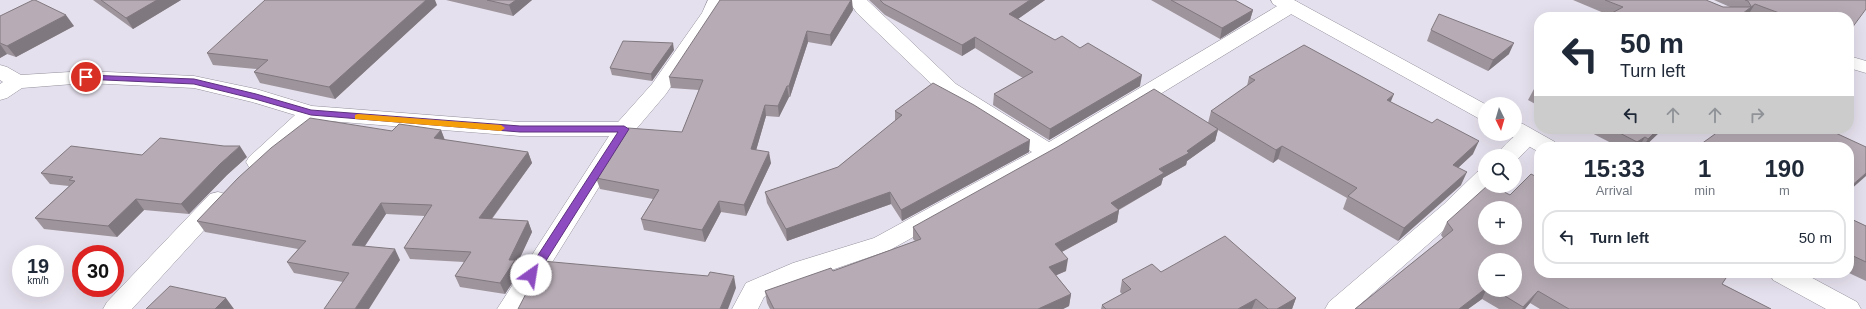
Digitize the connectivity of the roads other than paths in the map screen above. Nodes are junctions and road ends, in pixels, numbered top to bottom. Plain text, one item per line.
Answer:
1 (717, 0) edge
2 (857, 0) edge
3 (1285, 3) edge
4 (1854, 63) edge
5 (1866, 66) edge
6 (8, 76) edge
7 (0, 93) edge
8 (1478, 109) edge
9 (311, 113) junction
10 (624, 129) junction
11 (1522, 133) edge
12 (1538, 142) edge
13 (1049, 152) junction
14 (1478, 185) edge
15 (1791, 278) edge
16 (116, 309) edge
17 (510, 309) edge
18 (745, 309) edge
19 (1338, 309) edge
20 (1848, 309) edge

1 - 10 street
2 - 13 street
3 - 8 street
3 - 13 street
4 - 5 street
6 - 7 street
6 - 9 street
9 - 10 street
9 - 16 street
10 - 17 street
11 - 12 street
13 - 18 street
14 - 19 street
15 - 20 street

